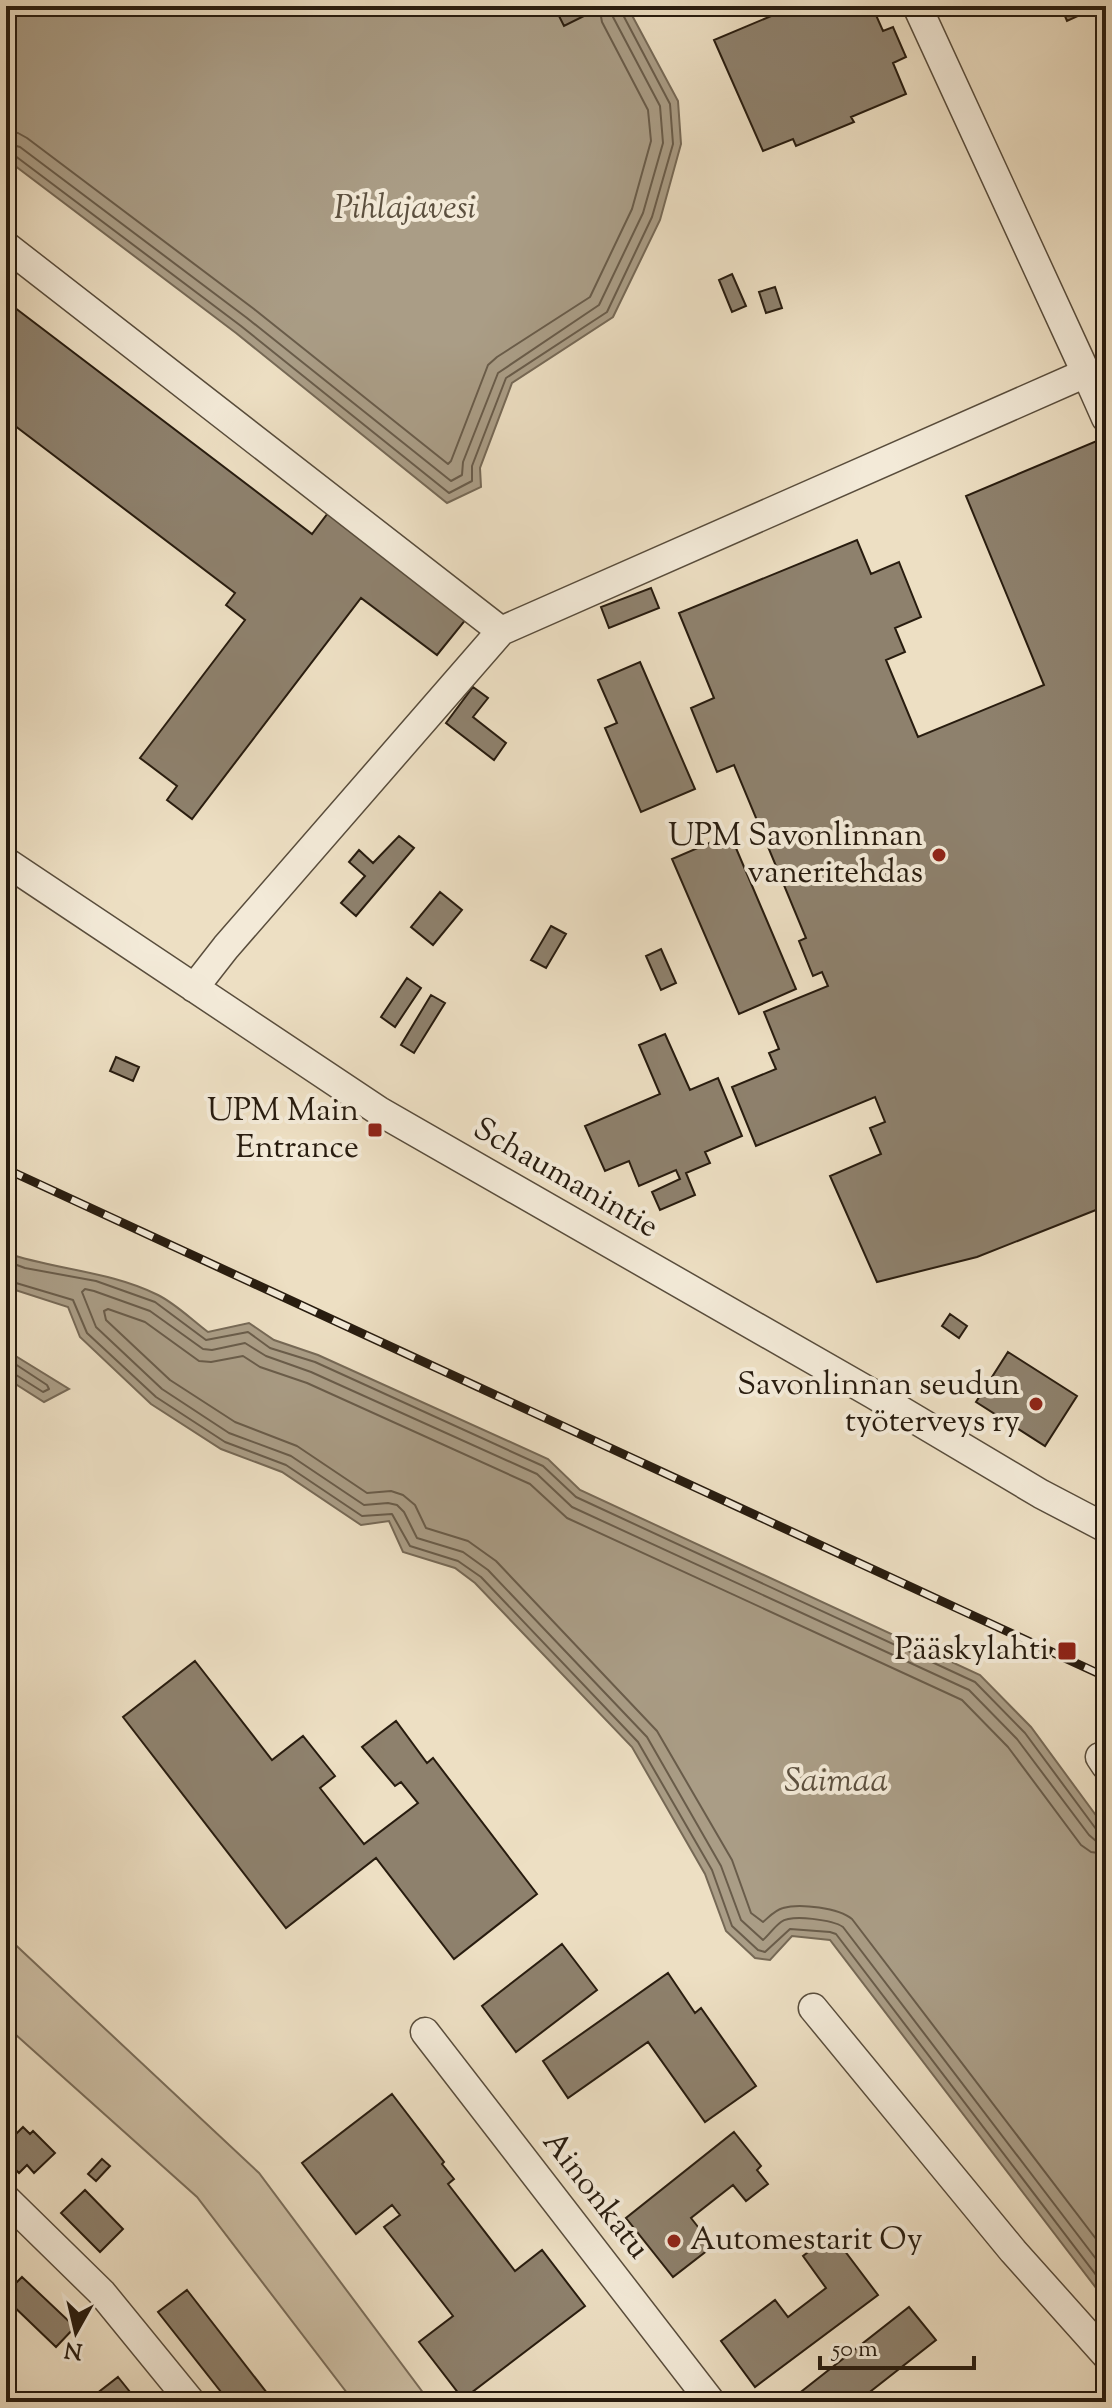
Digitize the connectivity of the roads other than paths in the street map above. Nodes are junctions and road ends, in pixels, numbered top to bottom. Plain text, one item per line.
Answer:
1 (917, 6) edge
2 (6, 246) edge
3 (1086, 373) junction
4 (1106, 418) edge
5 (501, 631) junction
6 (6, 862) edge
7 (194, 988) junction
8 (1106, 1528) edge
9 (813, 2008) dead end
10 (425, 2032) dead end
11 (6, 2199) edge
12 (1106, 2355) edge
13 (191, 2402) edge
14 (711, 2402) edge

1 - 3 street
2 - 5 street
3 - 4 street
3 - 5 street
5 - 7 street
6 - 7 street, Schaumanintie
7 - 8 street, Schaumanintie
9 - 12 street
10 - 14 street, Ainonkatu
11 - 13 street

